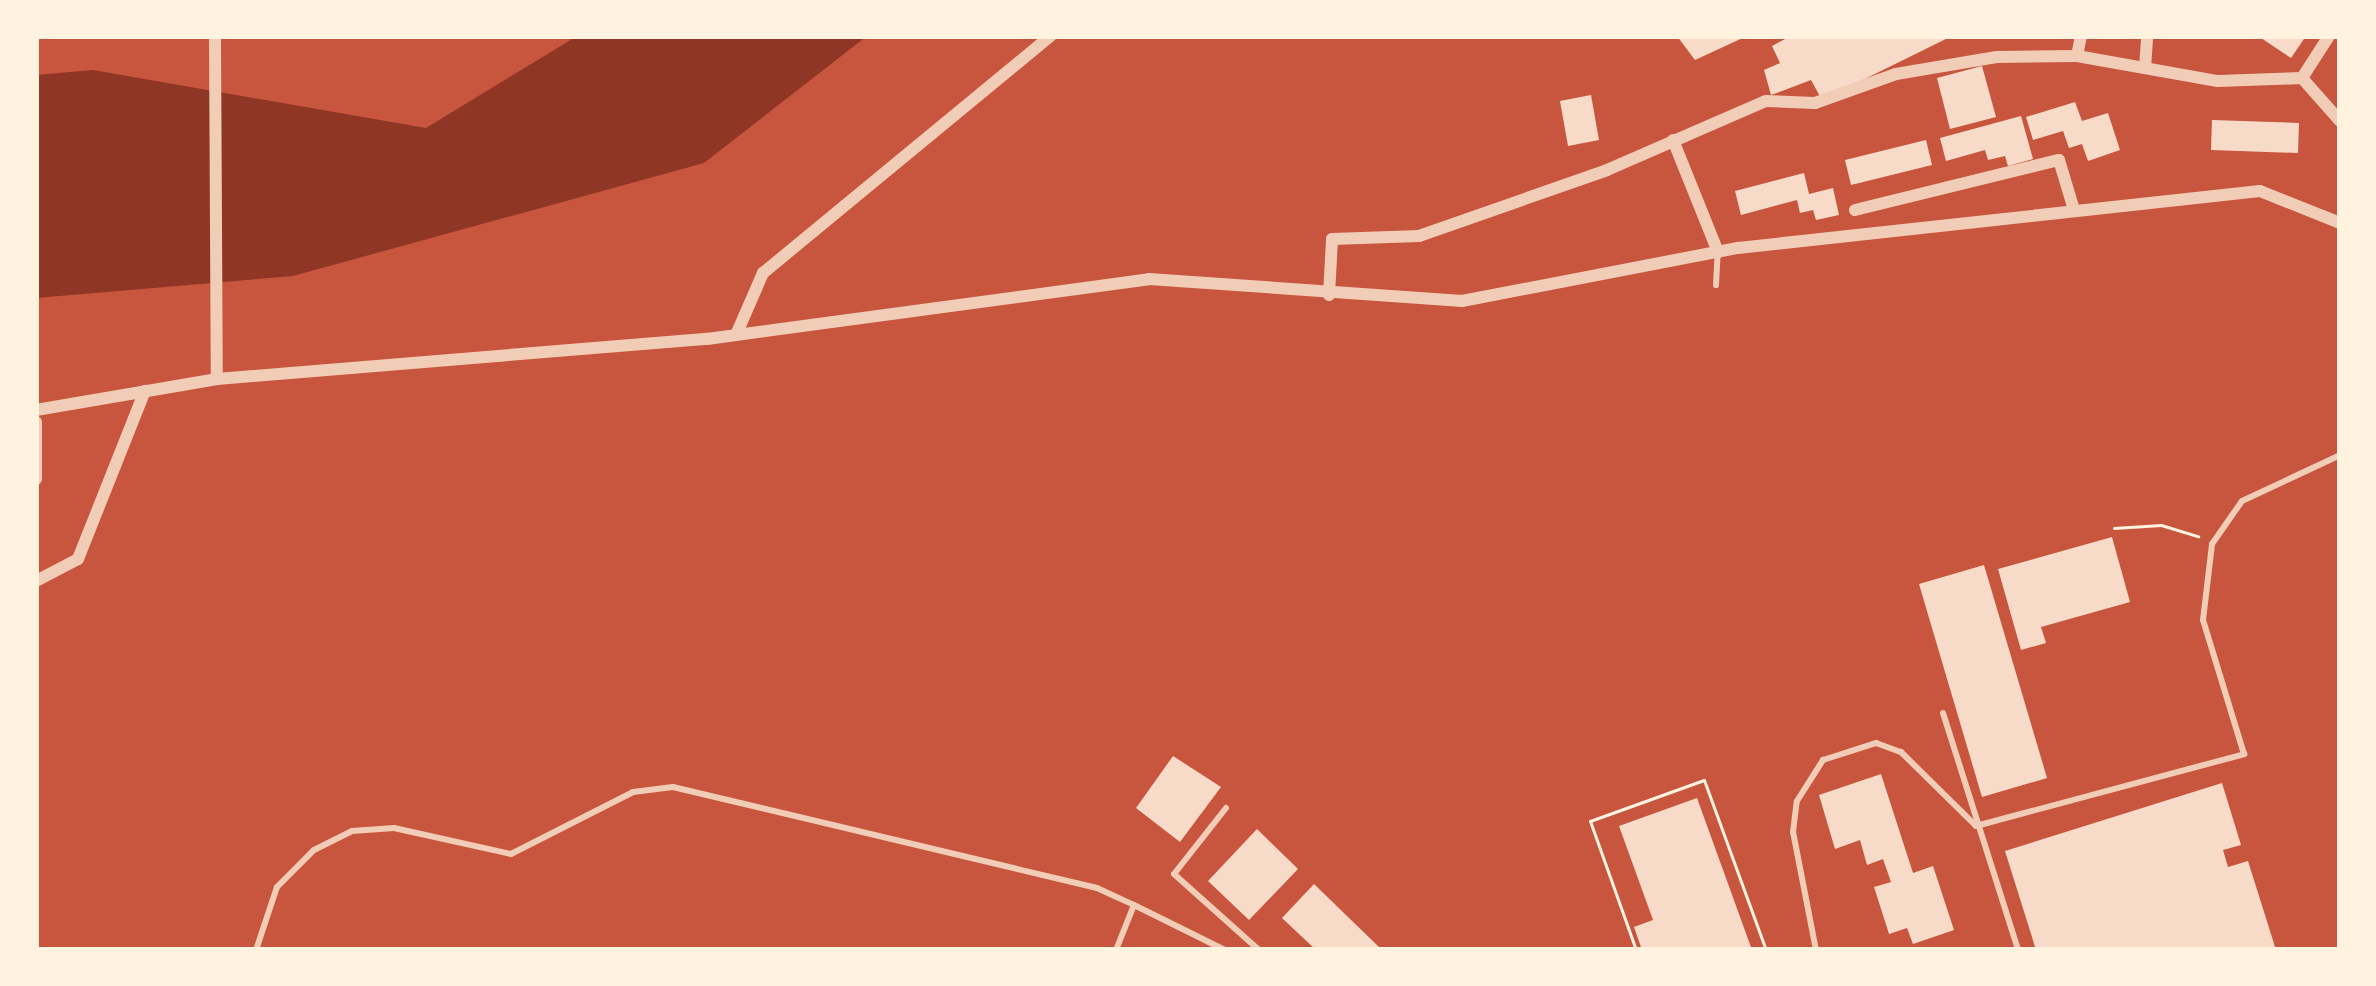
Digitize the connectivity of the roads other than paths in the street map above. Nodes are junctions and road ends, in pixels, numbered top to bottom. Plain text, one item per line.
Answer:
1 (215, 36) edge
2 (1051, 36) edge
3 (2081, 36) edge
4 (2147, 36) edge
5 (2329, 36) edge
6 (2078, 56) junction
7 (2145, 68) junction
8 (2302, 78) junction
9 (2340, 121) edge
10 (1673, 140) junction
11 (1855, 210) dead end
12 (2074, 210) junction
13 (2340, 223) edge
14 (1718, 252) junction
15 (1716, 285) dead end
16 (1329, 296) junction
17 (736, 334) junction
18 (217, 379) junction
19 (145, 391) junction
20 (36, 410) edge
21 (36, 422) edge
22 (2340, 455) edge
23 (36, 478) edge
24 (36, 581) edge
25 (1943, 713) dead end
26 (1226, 808) dead end
27 (1976, 826) junction
28 (1134, 905) junction
29 (256, 950) edge
30 (1116, 950) edge
31 (1225, 950) edge
32 (1258, 950) edge
33 (1816, 950) edge
34 (2018, 950) edge

1 - 18 street
2 - 17 street
3 - 6 street
4 - 7 street
5 - 8 street
6 - 7 street
6 - 10 street
7 - 8 street
8 - 9 street
10 - 14 street
10 - 16 street
11 - 12 street
12 - 13 street
12 - 14 street
14 - 15 lane
14 - 16 street
16 - 17 street
17 - 18 street
18 - 19 street
19 - 20 street
19 - 24 street
21 - 23 street
22 - 27 lane
25 - 27 lane
26 - 32 lane
27 - 33 lane
27 - 34 lane
28 - 29 lane
28 - 30 lane
28 - 31 lane

